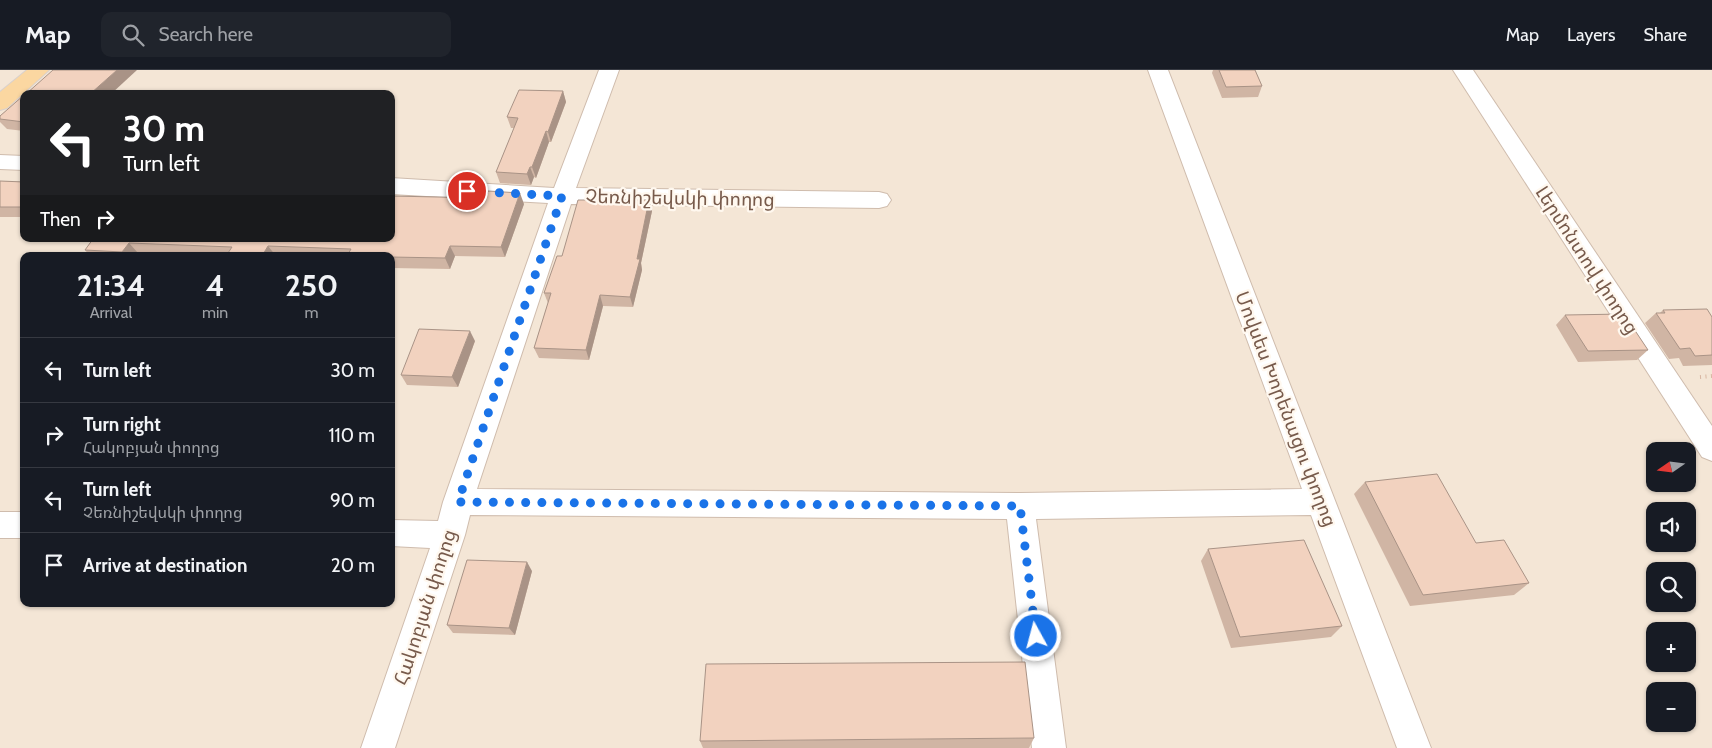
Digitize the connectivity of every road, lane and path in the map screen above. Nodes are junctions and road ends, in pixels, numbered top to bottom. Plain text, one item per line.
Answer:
1 (39, 70) edge
2 (609, 70) edge
3 (1158, 70) edge
4 (1463, 70) edge
5 (0, 103) edge
6 (0, 162) edge
7 (20, 163) edge
8 (395, 186) edge
9 (562, 196) junction
10 (878, 200) dead end
11 (1712, 449) edge
12 (458, 502) junction
13 (1320, 502) junction
14 (1020, 506) junction
15 (0, 525) edge
16 (20, 525) edge
17 (395, 533) edge
18 (450, 535) junction
19 (378, 748) edge
20 (1049, 748) edge
21 (1414, 748) edge

1 - 5 main road
2 - 9 street, Հակոբյան փողոց
3 - 13 street, Մովսես Խորենացու փողոց
4 - 11 street, Լերմոնտով փողոց
6 - 7 street
8 - 9 street, Չեռնիշեվսկի փողոց
9 - 10 street, Չեռնիշեվսկի փողոց
9 - 12 street, Հակոբյան փողոց
12 - 14 street
12 - 18 street, Հակոբյան փողոց
13 - 14 street
13 - 21 street, Մովսես Խորենացու փողոց
14 - 20 street
15 - 16 street
17 - 18 street
18 - 19 street, Հակոբյան փողոց

